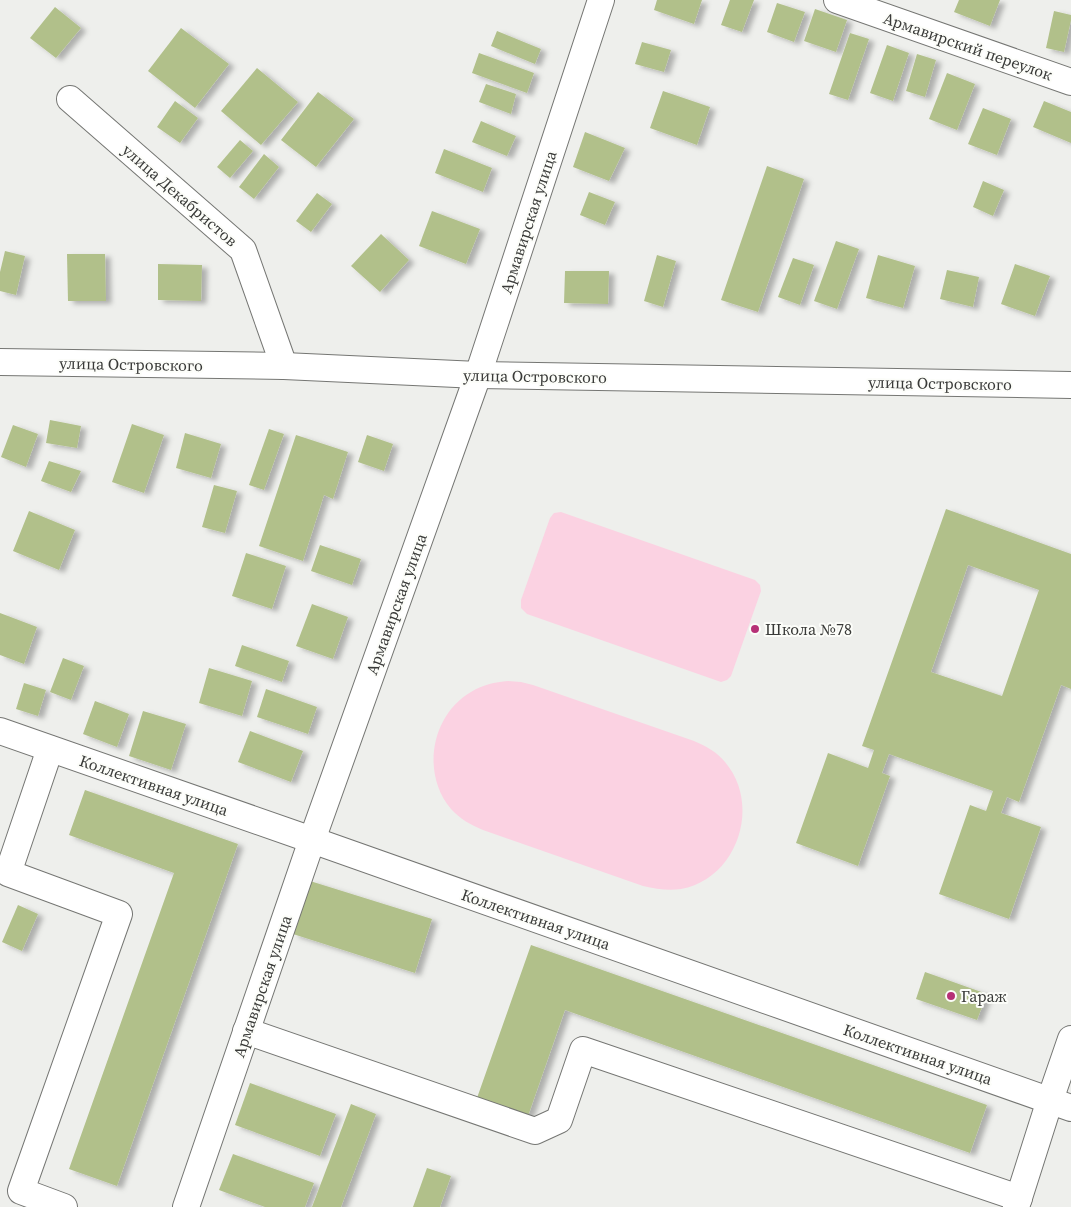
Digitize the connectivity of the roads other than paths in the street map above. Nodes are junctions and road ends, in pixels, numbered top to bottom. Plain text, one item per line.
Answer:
1 (601, 0) edge
2 (837, 0) edge
3 (1071, 82) edge
4 (70, 100) dead end
5 (0, 362) edge
6 (284, 366) junction
7 (478, 375) junction
8 (1071, 385) edge
9 (0, 731) edge
10 (50, 749) junction
11 (312, 840) junction
12 (246, 1031) junction
13 (1071, 1039) edge
14 (1060, 1104) edge
15 (1018, 1203) edge
16 (64, 1207) edge
17 (186, 1207) edge

1 - 7 street, Армавирская улица
2 - 3 street, Армавирский переулок
4 - 6 street, улица Декабристов
5 - 6 street, улица Островского
6 - 7 street, улица Островского
7 - 8 street, улица Островского
7 - 11 street, Армавирская улица
9 - 10 street, Коллективная улица
10 - 11 street, Коллективная улица
10 - 16 street
11 - 12 street, Армавирская улица
11 - 14 street, Коллективная улица
12 - 15 street
12 - 17 street, Армавирская улица
13 - 14 street
14 - 15 street

